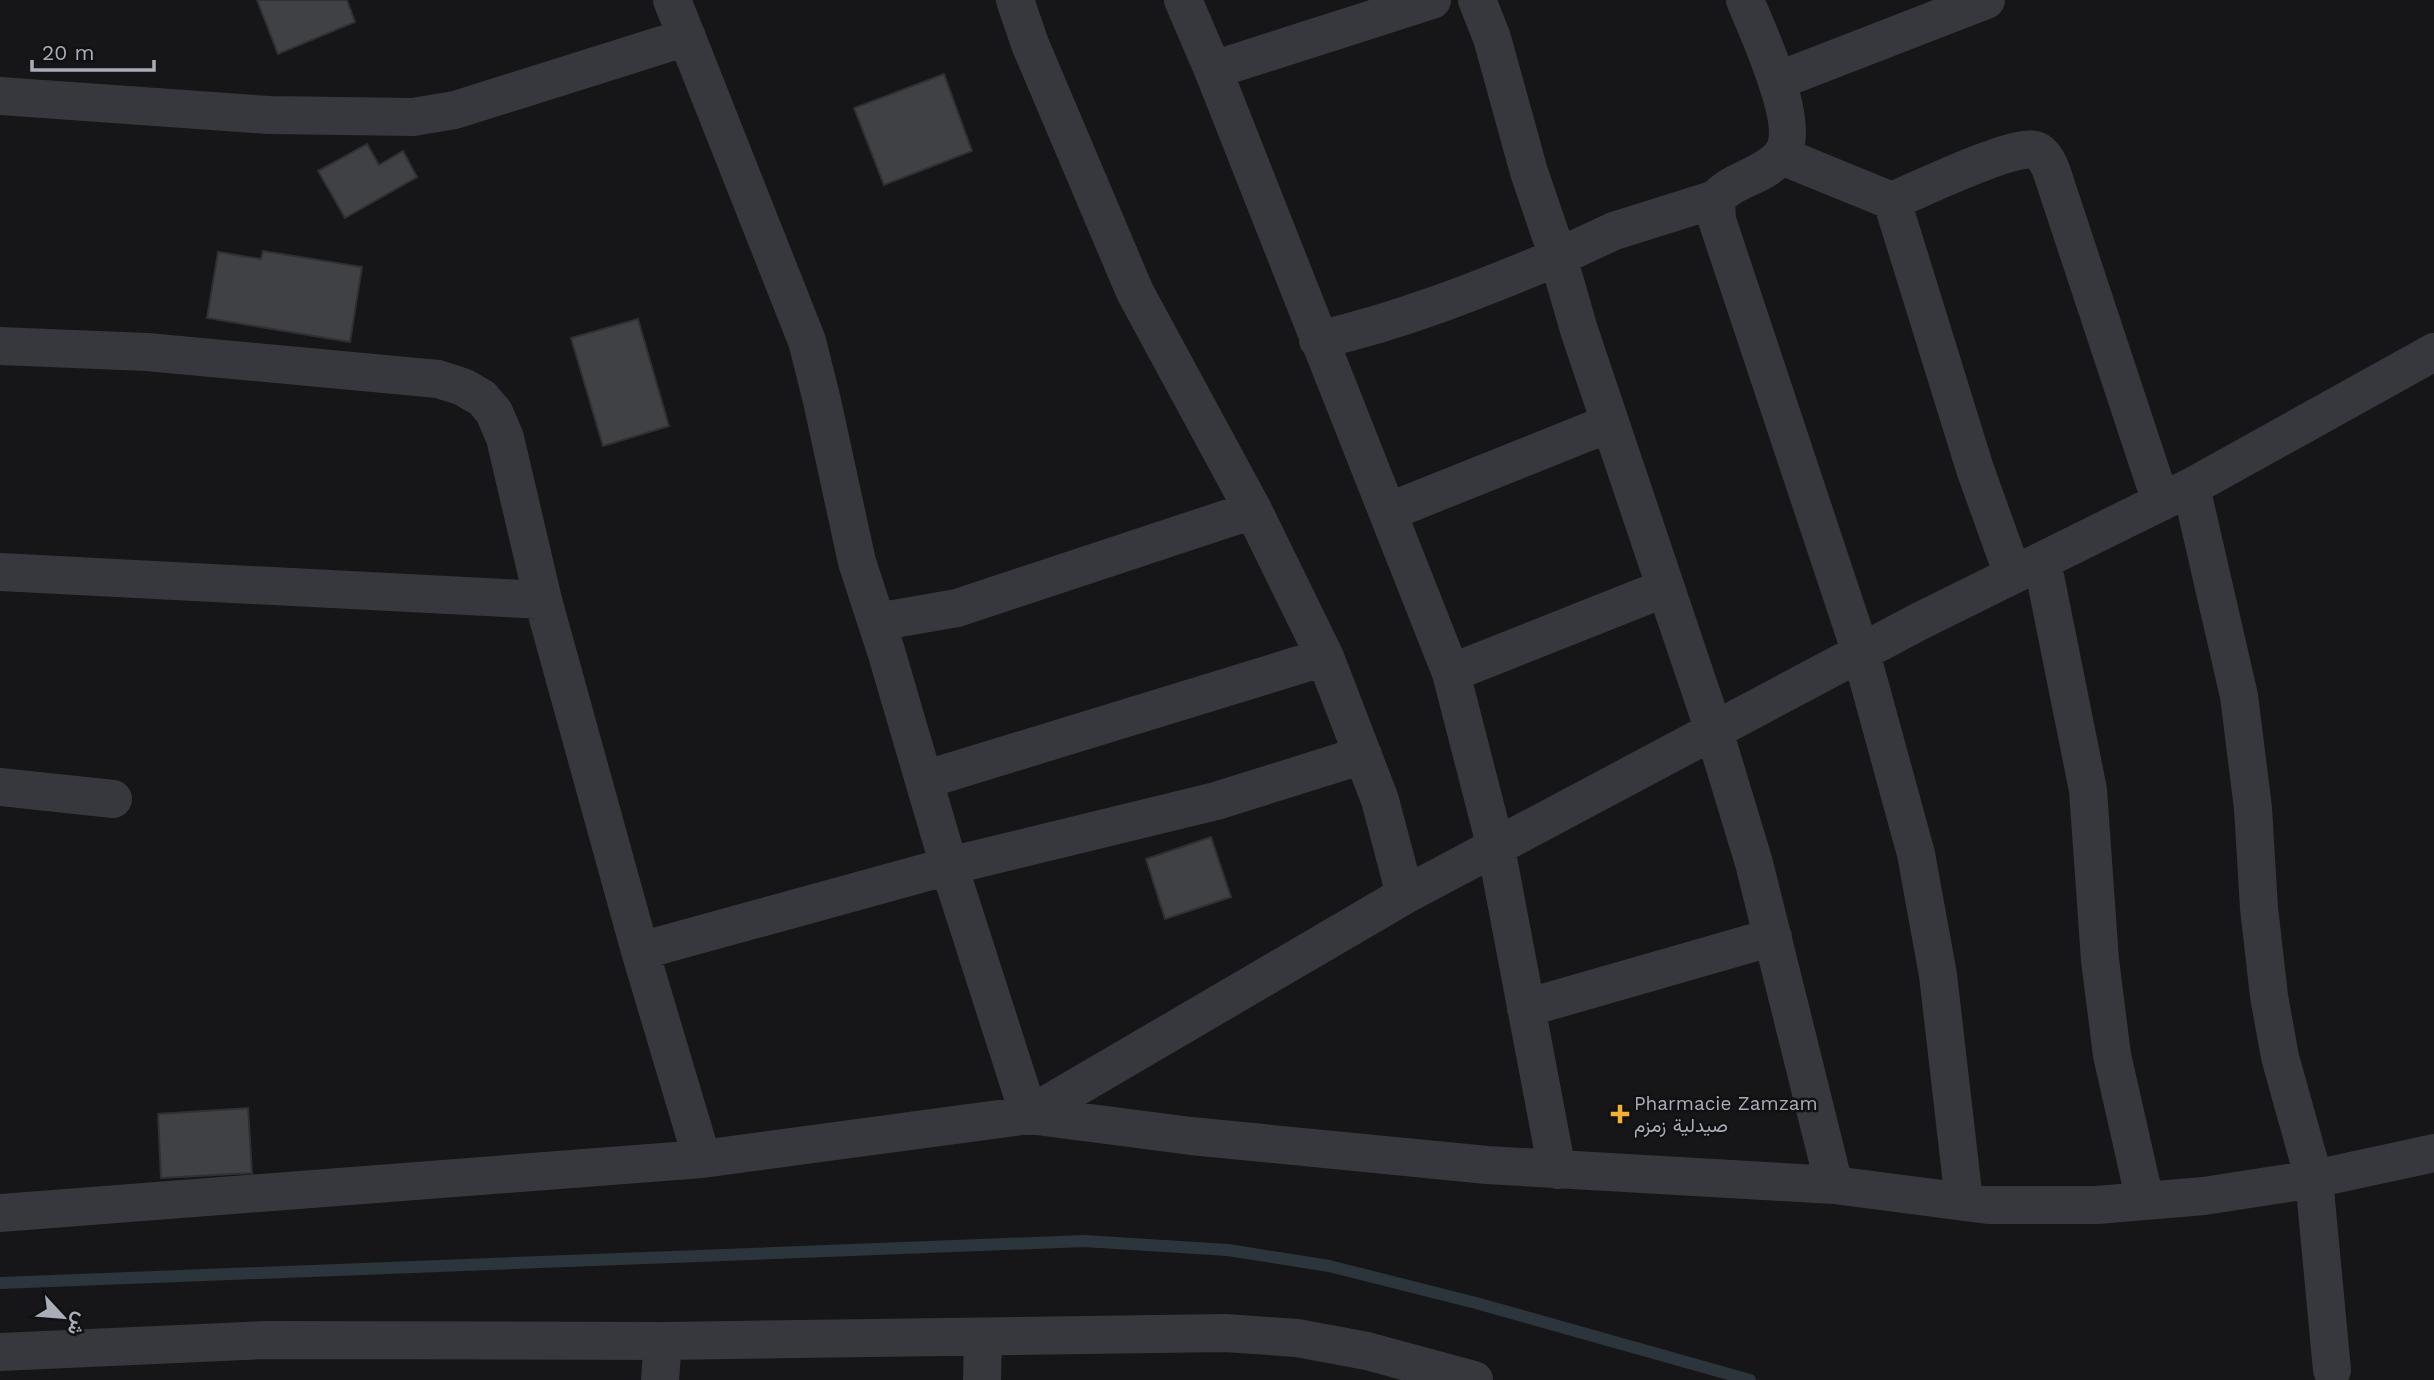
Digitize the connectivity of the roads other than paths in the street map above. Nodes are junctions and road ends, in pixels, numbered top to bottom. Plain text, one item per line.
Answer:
1 (672, 0) edge
2 (1015, 0) edge
3 (1183, 0) edge
4 (1432, 0) edge
5 (1477, 0) edge
6 (1745, 0) edge
7 (1986, 0) edge
8 (687, 37) junction
9 (1213, 69) junction
10 (1777, 81) junction
11 (0, 96) edge
12 (1782, 156) junction
13 (1716, 199) junction
14 (1892, 201) junction
15 (1558, 257) junction
16 (1318, 340) junction
17 (0, 346) edge
18 (2434, 352) edge
19 (1610, 423) junction
20 (2176, 495) junction
21 (1253, 510) junction
22 (1388, 512) junction
23 (2027, 568) junction
24 (0, 572) edge
25 (1665, 588) junction
26 (543, 600) junction
27 (877, 622) junction
28 (1861, 653) junction
29 (1325, 657) junction
30 (1451, 673) junction
31 (1714, 731) junction
32 (1363, 755) junction
33 (924, 780) junction
34 (0, 787) edge
35 (113, 799) dead end
36 (1496, 848) junction
37 (949, 866) junction
38 (1405, 895) junction
39 (1773, 937) junction
40 (640, 951) junction
41 (1526, 1009) junction
42 (1029, 1115) junction
43 (2434, 1153) edge
44 (702, 1159) junction
45 (1558, 1170) junction
46 (2314, 1179) junction
47 (1835, 1185) junction
48 (2145, 1201) junction
49 (1964, 1202) junction
50 (0, 1213) edge
51 (983, 1338) junction
52 (663, 1341) junction
53 (0, 1352) edge
54 (2332, 1370) dead end
55 (1409, 1372) edge
56 (660, 1380) edge
57 (982, 1380) edge
58 (1474, 1380) edge

1 - 8 street
2 - 21 street
3 - 9 street
4 - 9 street
5 - 15 street
6 - 10 street
7 - 10 street
8 - 11 street
8 - 27 street
9 - 16 street
10 - 12 street
12 - 13 street
12 - 14 street
13 - 15 street
13 - 28 street
14 - 20 street
14 - 23 street
15 - 16 street
15 - 19 street
16 - 22 street
17 - 26 street
18 - 20 street
19 - 22 street
19 - 25 street
20 - 23 street
20 - 46 street
21 - 27 street
21 - 29 street
22 - 30 street
23 - 28 street
23 - 48 street
24 - 26 street
25 - 30 street
25 - 31 street
26 - 40 street
27 - 33 street
28 - 31 street
28 - 49 street
29 - 32 street
29 - 33 street
30 - 36 street
31 - 36 street
31 - 39 street
32 - 37 street
32 - 38 street
33 - 37 street
34 - 35 street
36 - 38 street
36 - 41 street
37 - 40 street
37 - 42 street
38 - 42 street
39 - 41 street
39 - 47 street
40 - 44 street
41 - 45 street
42 - 44 street
42 - 45 street
43 - 46 street
44 - 50 street
45 - 47 street
46 - 48 street
46 - 54 street
47 - 49 street
48 - 49 street
51 - 52 street
51 - 55 street
51 - 57 street
52 - 53 street
52 - 56 street
55 - 58 street

